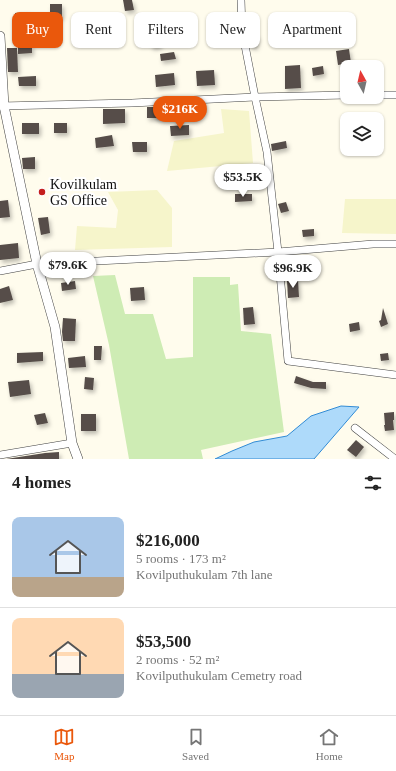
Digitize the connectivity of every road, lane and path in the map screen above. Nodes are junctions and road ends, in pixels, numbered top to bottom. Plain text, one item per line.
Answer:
1 (242, 0) edge
2 (0, 36) edge
3 (340, 95) edge
4 (384, 95) edge
5 (396, 95) edge
6 (255, 97) junction
7 (2, 106) edge
8 (396, 244) edge
9 (278, 252) junction
10 (37, 264) junction
11 (0, 272) edge
12 (396, 375) edge
13 (355, 428) dead end
14 (72, 443) junction
15 (0, 455) edge
16 (78, 459) edge
17 (395, 459) edge

1 - 6 street
2 - 7 street
3 - 6 street
4 - 5 street
6 - 7 street
6 - 9 street
7 - 10 street
8 - 9 street
9 - 10 street
9 - 12 street
10 - 11 street
10 - 14 street
13 - 17 street
14 - 15 street
14 - 16 street

